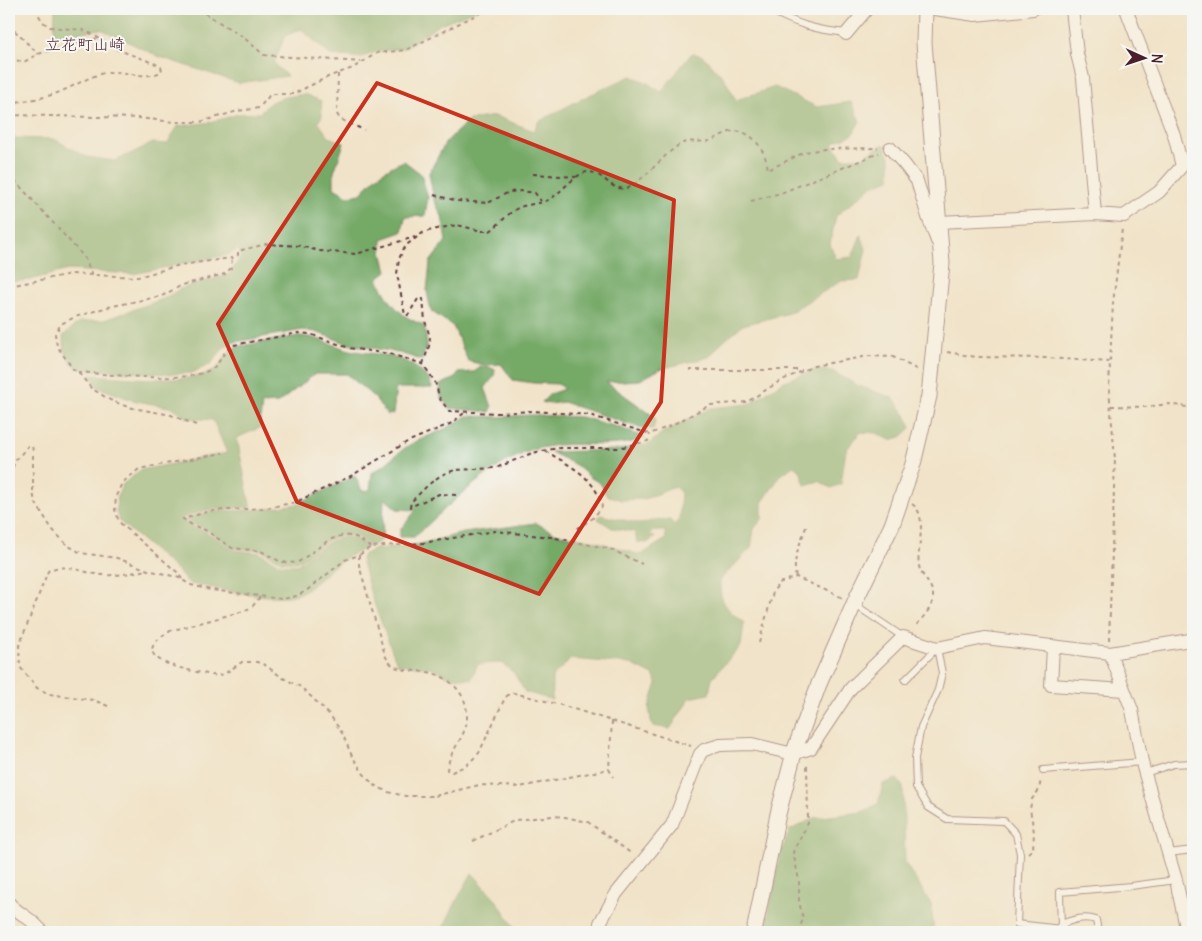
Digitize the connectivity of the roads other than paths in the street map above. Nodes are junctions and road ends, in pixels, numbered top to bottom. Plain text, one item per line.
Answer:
1 (697, 9) edge
2 (723, 9) edge
3 (768, 9) edge
4 (866, 9) edge
5 (925, 9) edge
6 (935, 9) edge
7 (1033, 9) edge
8 (1072, 9) edge
9 (1126, 9) edge
10 (847, 33) joint
11 (890, 148) road end
12 (1193, 156) edge
13 (1182, 166) junction
14 (1095, 214) junction
15 (940, 222) junction
16 (941, 251) junction
17 (854, 604) junction
18 (905, 637) junction
19 (1193, 642) edge
20 (1053, 647) junction
21 (937, 648) junction
22 (1110, 653) junction
23 (905, 680) dead end
24 (1124, 690) junction
25 (799, 752) junction
26 (1193, 763) edge
27 (1143, 768) junction
28 (1043, 770) road end
29 (1193, 850) edge
30 (1168, 852) junction
31 (1176, 880) junction
32 (9, 903) edge
33 (1061, 928) edge
34 (42, 932) edge
35 (600, 932) edge
36 (754, 932) edge
37 (1098, 932) edge
38 (1187, 932) edge

1 - 2 lane
3 - 10 lane
4 - 10 street
5 - 15 street
6 - 7 street
8 - 14 street
9 - 13 street
11 - 16 street
12 - 13 street
13 - 14 street
14 - 15 street
15 - 16 street
16 - 17 street
17 - 18 lane
17 - 25 street
18 - 21 street
18 - 25 street
19 - 22 street
20 - 21 street
20 - 22 street
20 - 24 street
21 - 23 lane
21 - 33 lane
22 - 24 street
24 - 27 street
25 - 35 street
25 - 36 street
26 - 27 lane
27 - 28 lane
27 - 30 street
29 - 30 lane
30 - 31 street
31 - 33 lane
31 - 38 street
32 - 34 street
33 - 37 lane

